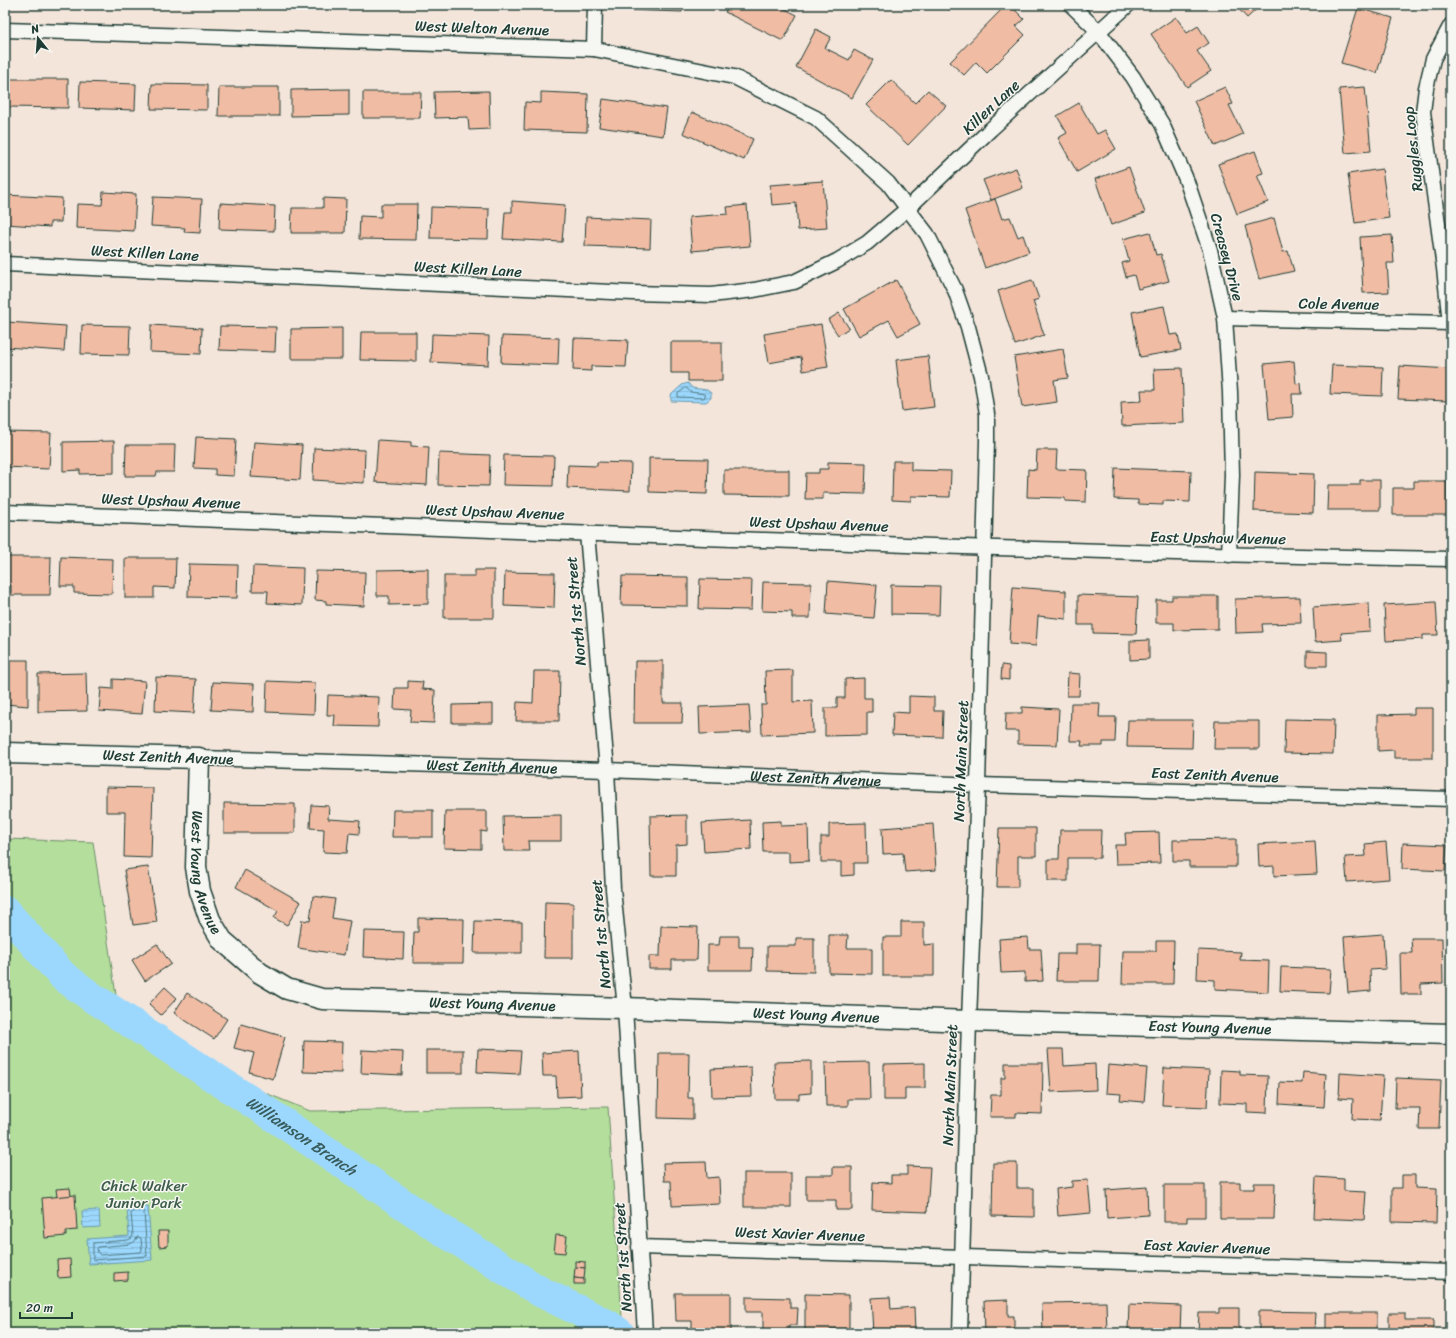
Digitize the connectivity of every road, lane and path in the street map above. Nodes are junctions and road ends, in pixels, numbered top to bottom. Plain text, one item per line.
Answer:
1 (595, 5) edge
2 (1071, 5) edge
3 (1128, 5) edge
4 (1451, 25) edge
5 (5, 30) edge
6 (1098, 31) junction
7 (594, 49) junction
8 (907, 209) junction
9 (5, 264) edge
10 (1225, 318) junction
11 (1450, 323) edge
12 (5, 512) edge
13 (587, 533) junction
14 (984, 548) junction
15 (1229, 555) junction
16 (1451, 559) edge
17 (5, 753) edge
18 (199, 758) junction
19 (607, 770) junction
20 (978, 785) junction
21 (1451, 799) edge
22 (625, 1008) junction
23 (968, 1021) junction
24 (1451, 1034) edge
25 (639, 1247) junction
26 (961, 1256) junction
27 (1451, 1272) edge
28 (645, 1333) edge
29 (960, 1333) edge

1 - 7 street
2 - 6 street, Creasey Drive
3 - 6 street, Killen Lane
4 - 11 street, Ruggles Loop
5 - 7 street, West Welton Avenue
6 - 8 street, Killen Lane
6 - 10 street, Creasey Drive
7 - 8 street, West Welton Avenue
8 - 9 street, West Killen Lane
8 - 14 street, North Main Street
10 - 11 street, Cole Avenue
10 - 15 street, Creasey Drive
12 - 13 street, West Upshaw Avenue
13 - 14 street, West Upshaw Avenue
13 - 19 street, North 1st Street
14 - 15 street, East Upshaw Avenue
14 - 20 street, North Main Street
15 - 16 street, East Upshaw Avenue
17 - 18 street, West Zenith Avenue
18 - 19 street, West Zenith Avenue
18 - 22 street, West Young Avenue
19 - 20 street, West Zenith Avenue
19 - 22 street, North 1st Street
20 - 21 street, East Zenith Avenue
20 - 23 street, North Main Street
22 - 23 street, West Young Avenue
22 - 25 street, North 1st Street
23 - 24 street, East Young Avenue
23 - 26 street, North Main Street
25 - 26 street, West Xavier Avenue
25 - 28 street, North 1st Street
26 - 27 street, East Xavier Avenue
26 - 29 street, North Main Street

